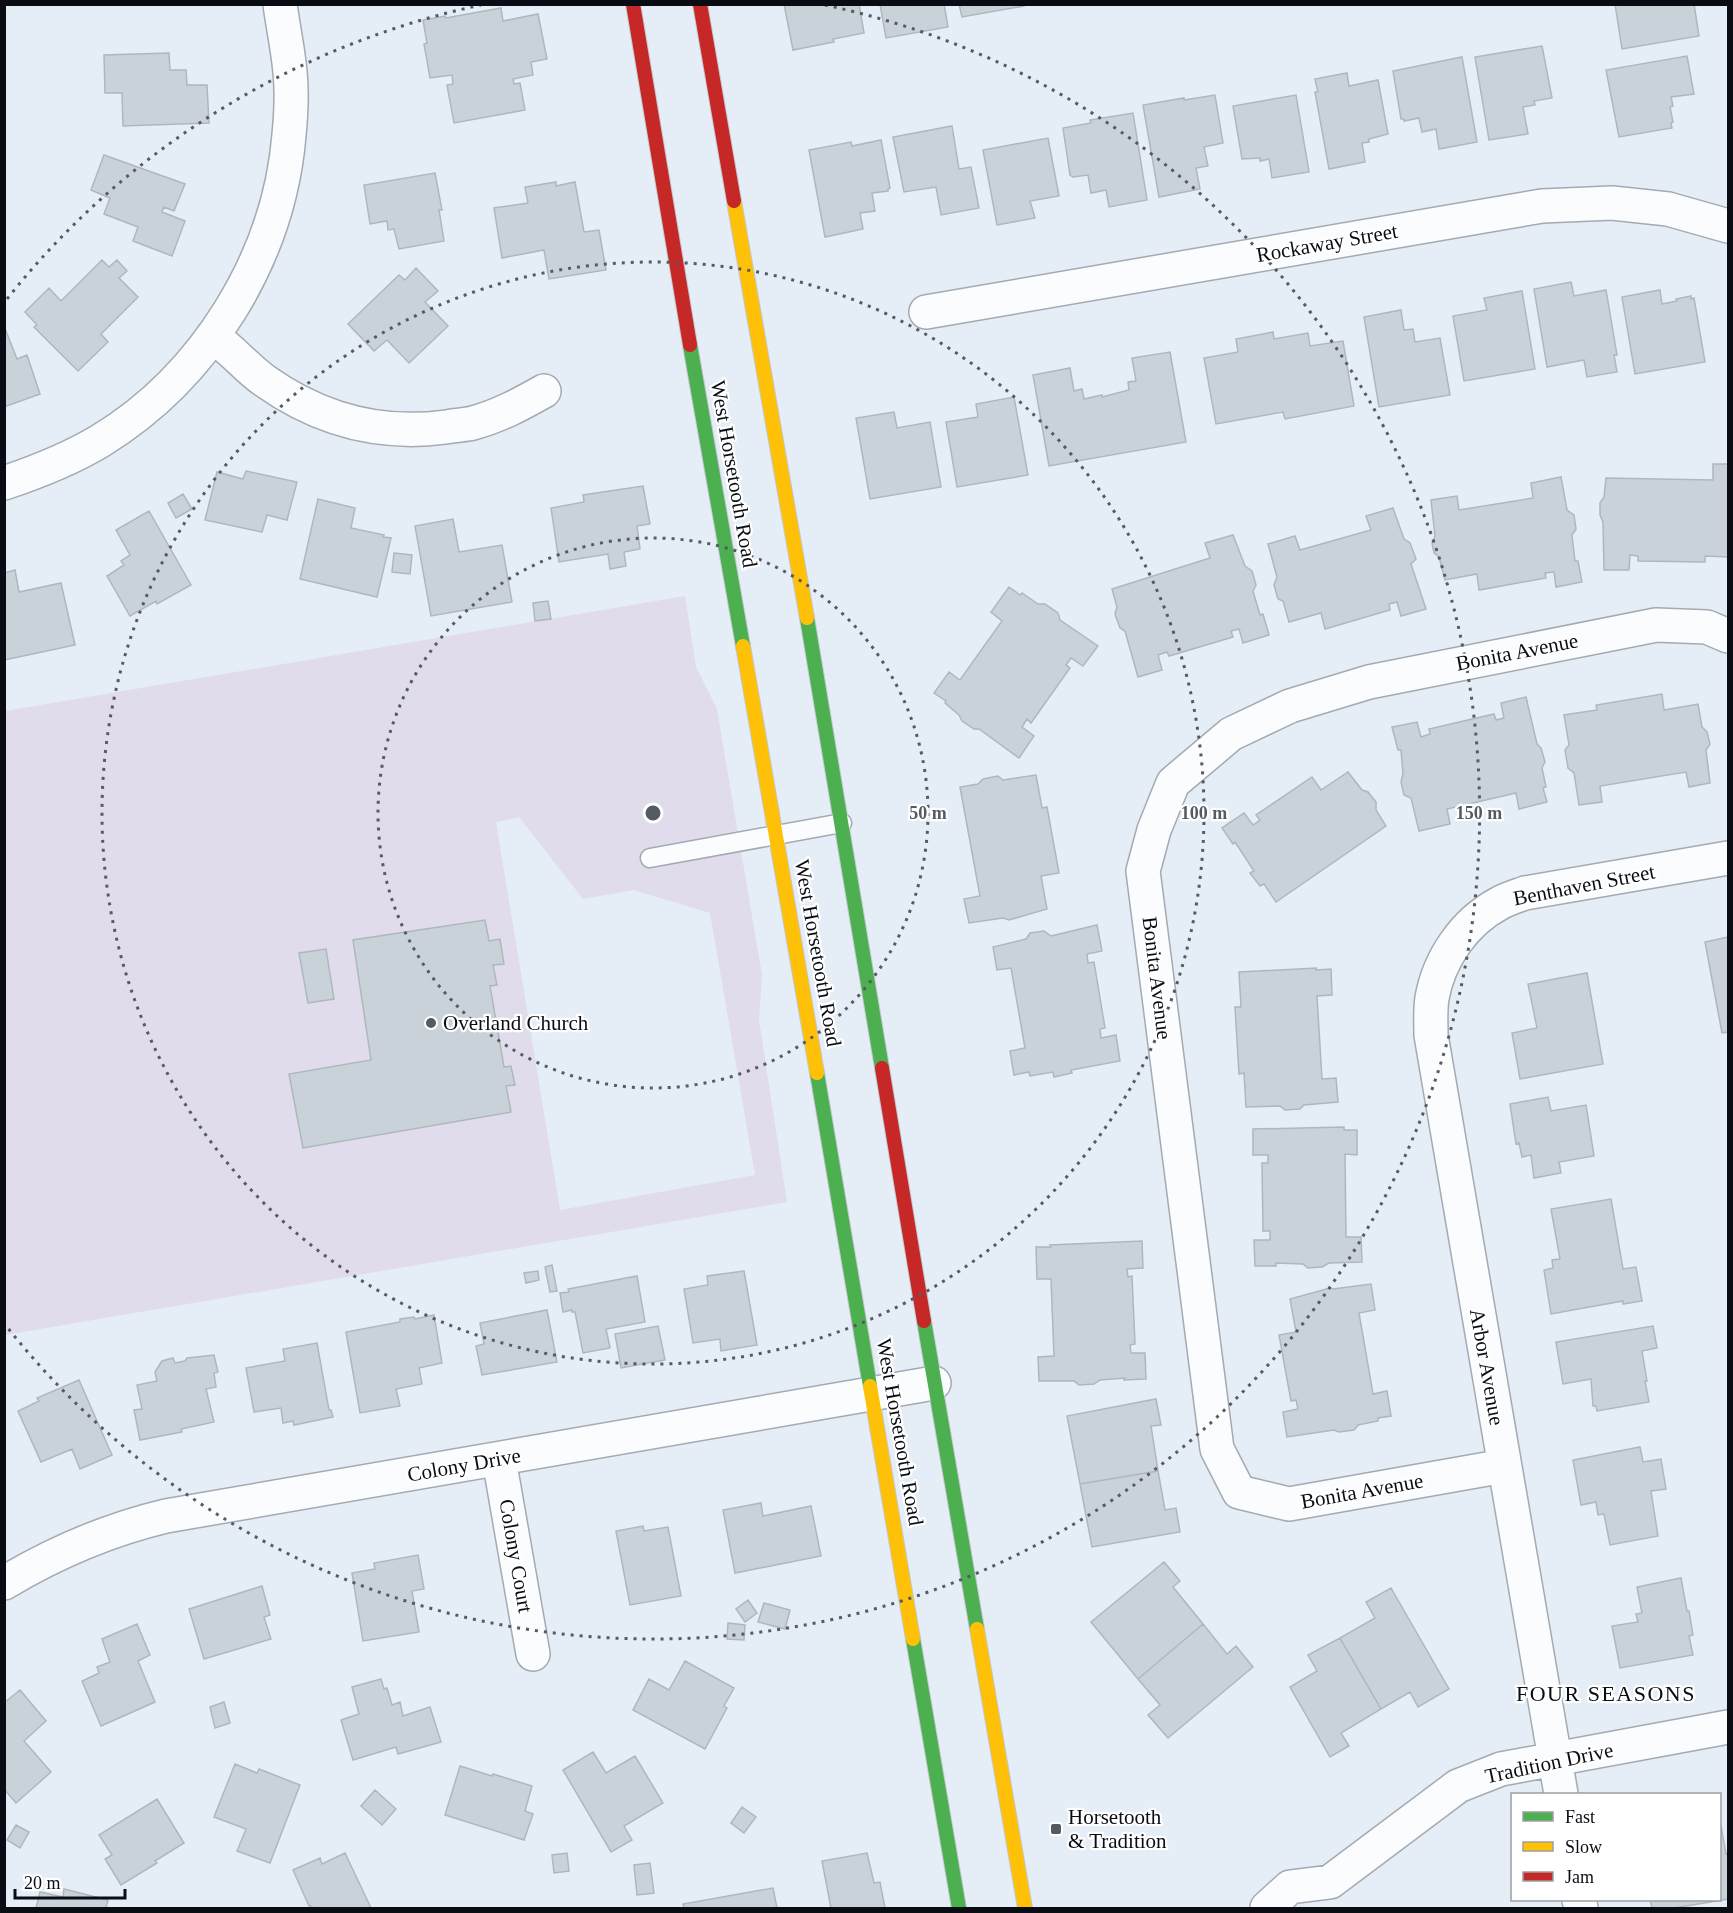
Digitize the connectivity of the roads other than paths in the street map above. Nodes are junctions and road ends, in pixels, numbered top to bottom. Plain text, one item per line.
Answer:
1 (280, 4) edge
2 (633, 4) edge
3 (700, 4) edge
4 (1727, 223) edge
5 (926, 312) dead end
6 (213, 337) junction
7 (544, 391) dead end
8 (4, 483) edge
9 (1728, 636) edge
10 (842, 823) junction
11 (776, 835) junction
12 (650, 858) dead end
13 (1728, 858) edge
14 (1454, 944) joint
15 (934, 1383) junction
16 (872, 1394) junction
17 (500, 1459) junction
18 (1504, 1466) junction
19 (4, 1583) edge
20 (533, 1654) dead end
21 (1728, 1727) edge
22 (1555, 1759) junction
23 (1561, 1793) edge
24 (1327, 1895) edge
25 (959, 1908) edge
26 (1025, 1908) edge
27 (1267, 1908) edge

1 - 6 street
2 - 11 main road, West Horsetooth Road
3 - 10 main road, West Horsetooth Road
4 - 5 street, Rockaway Street
6 - 7 street
6 - 8 street
9 - 18 street, Bonita Avenue
10 - 11 lane
10 - 15 main road, West Horsetooth Road
11 - 12 lane
11 - 16 main road, West Horsetooth Road
13 - 14 street, Benthaven Street
14 - 18 street, Arbor Avenue
15 - 16 street, Colony Drive
15 - 26 main road, West Horsetooth Road
16 - 17 street, Colony Drive
16 - 25 main road, West Horsetooth Road
17 - 19 street, Colony Drive
17 - 20 street, Colony Court
18 - 22 street, Arbor Avenue
21 - 22 street, Tradition Drive
22 - 23 street, Arbor Avenue
22 - 24 street, Tradition Drive
24 - 27 street, Tradition Drive

